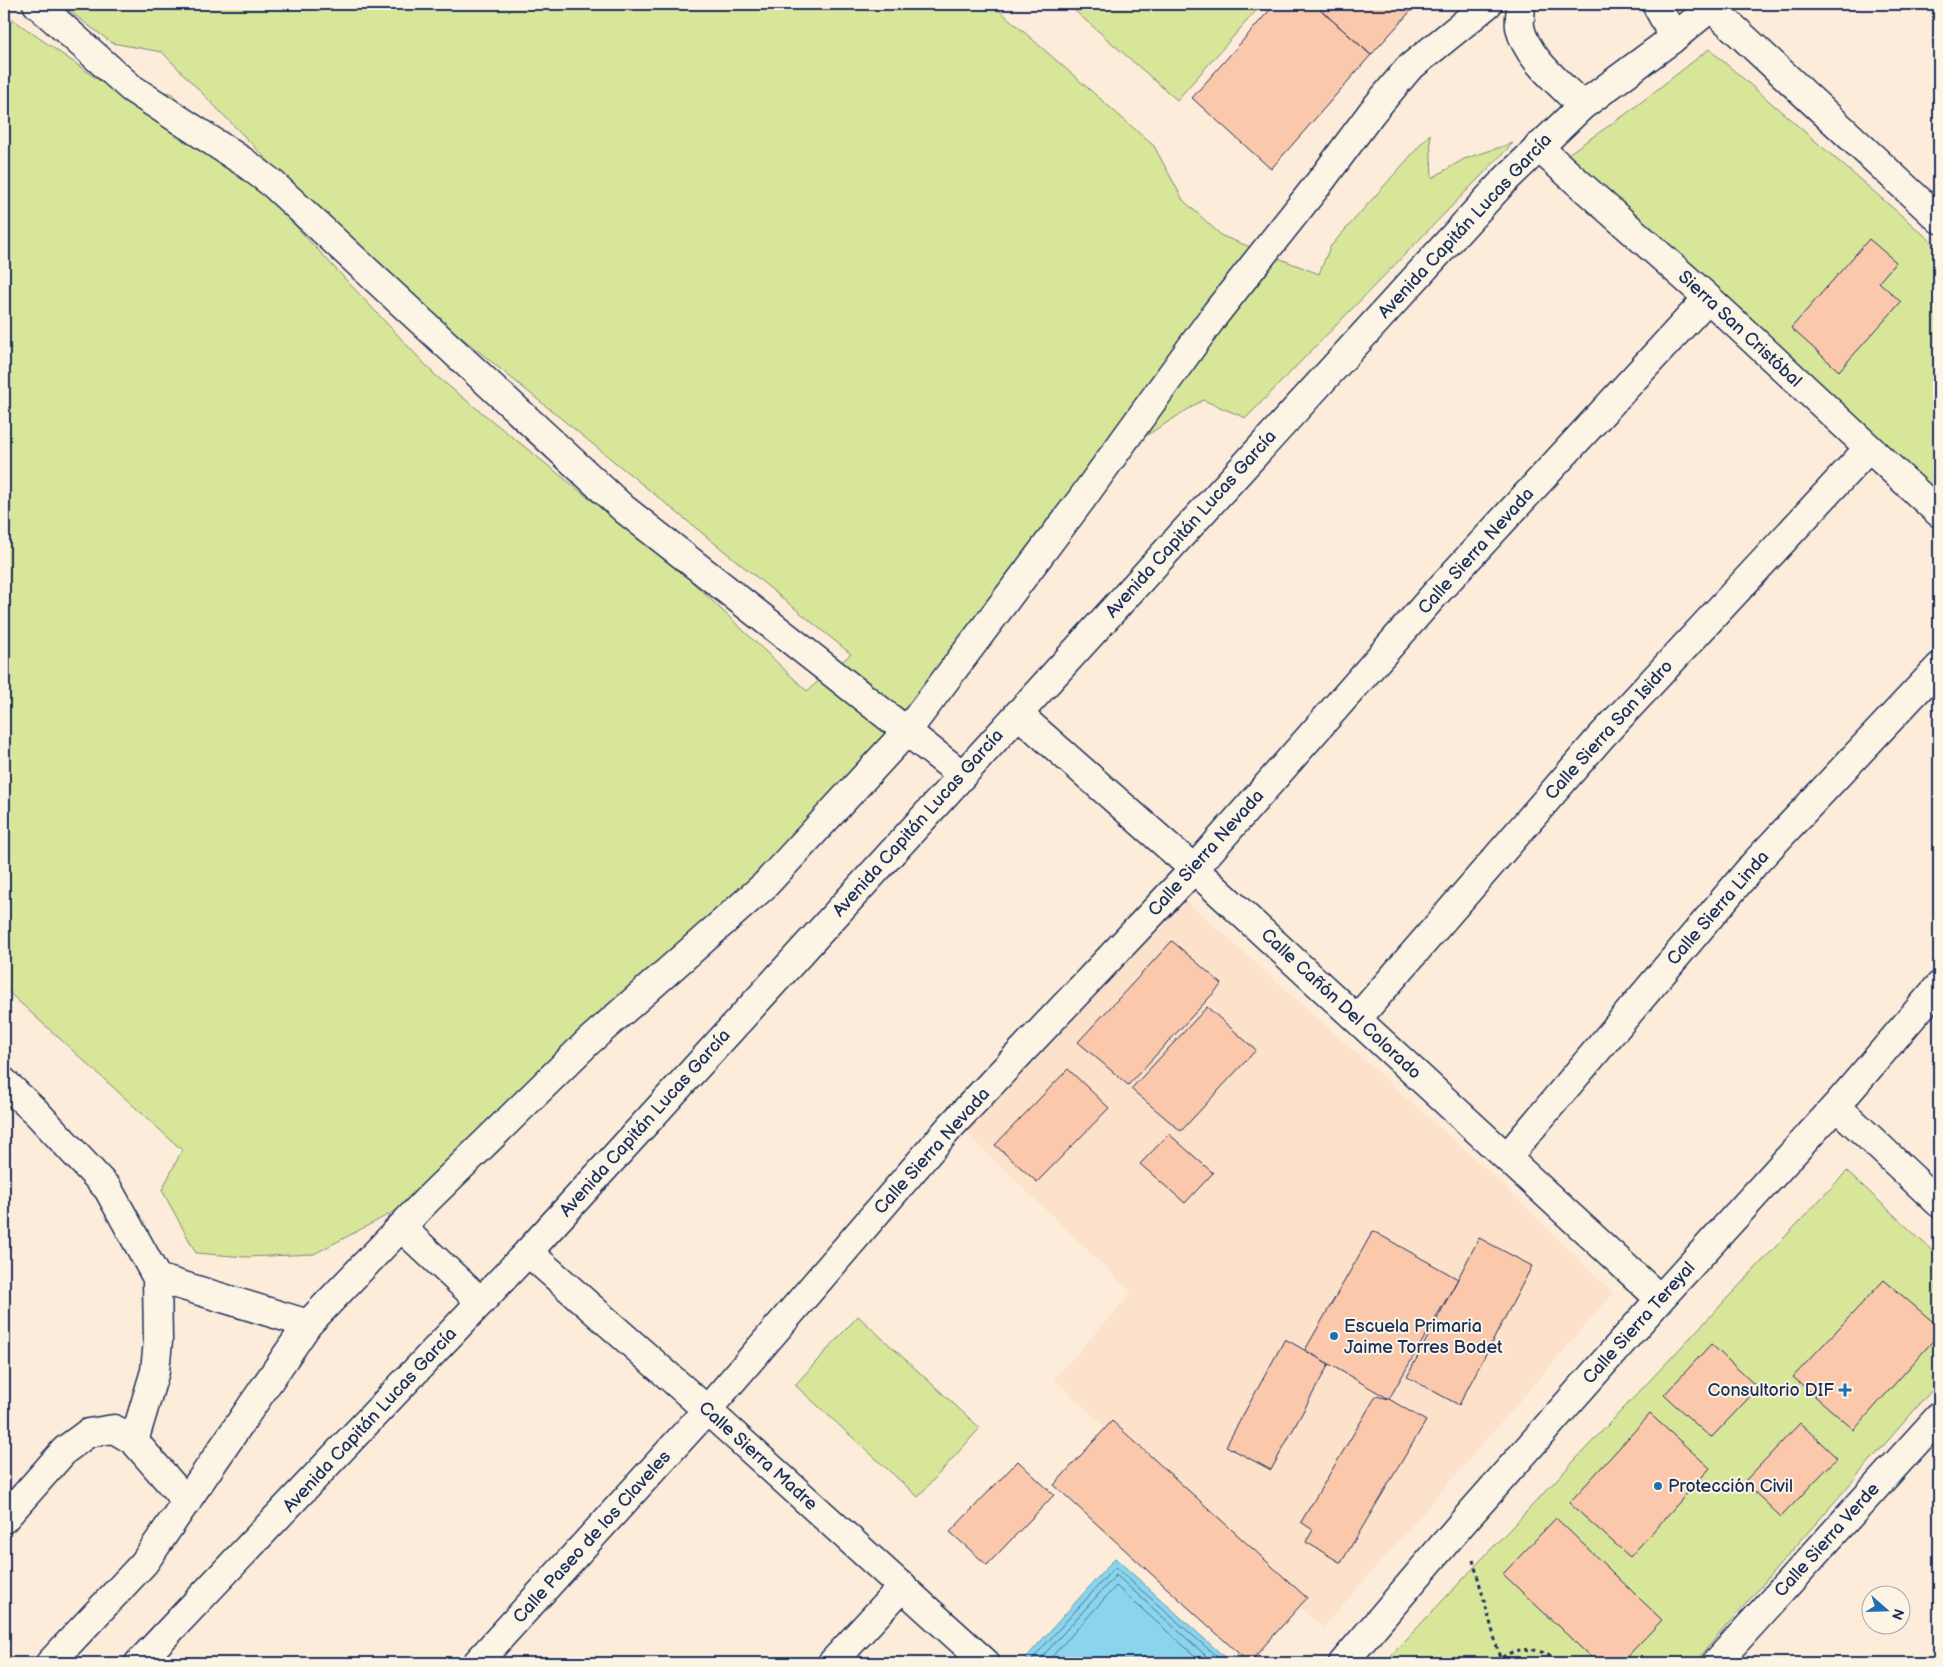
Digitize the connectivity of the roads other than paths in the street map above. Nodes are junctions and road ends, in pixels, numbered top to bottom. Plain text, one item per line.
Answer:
1 (37, 4) edge
2 (1488, 4) edge
3 (1521, 4) edge
4 (1656, 4) edge
5 (1713, 5) edge
6 (1671, 40) junction
7 (1582, 106) junction
8 (1538, 147) junction
9 (1939, 219) edge
10 (1708, 298) junction
11 (1868, 449) junction
12 (1939, 513) edge
13 (1939, 667) edge
14 (1018, 714) junction
15 (907, 731) junction
16 (961, 774) junction
17 (1194, 869) junction
18 (1939, 986) edge
19 (1357, 1018) junction
20 (4, 1082) edge
21 (1836, 1106) junction
22 (1507, 1157) junction
23 (1939, 1203) edge
24 (402, 1228) junction
25 (528, 1252) junction
26 (157, 1278) junction
27 (1660, 1299) junction
28 (481, 1302) junction
29 (308, 1324) junction
30 (708, 1410) junction
31 (1939, 1417) edge
32 (134, 1441) junction
33 (187, 1502) junction
34 (4, 1519) edge
35 (903, 1586) junction
36 (50, 1663) edge
37 (139, 1663) edge
38 (477, 1663) edge
39 (832, 1663) edge
40 (986, 1663) edge
41 (1343, 1663) edge
42 (1716, 1663) edge

1 - 15 street
2 - 15 street
3 - 7 street
4 - 6 street
5 - 6 street, Avenida Capitán Lucas García
5 - 9 street
6 - 7 street, Avenida Capitán Lucas García
7 - 8 street, Avenida Capitán Lucas García
8 - 10 street, Sierra San Cristóbal
8 - 14 street, Avenida Capitán Lucas García
10 - 11 street, Sierra San Cristóbal
10 - 17 street, Calle Sierra Nevada
11 - 12 street, Sierra San Cristóbal
11 - 19 street, Calle Sierra San Isidro
13 - 22 street, Calle Sierra Linda
14 - 16 street, Avenida Capitán Lucas García
14 - 17 street, Calle Cañón Del Colorado
15 - 16 street
15 - 24 street
16 - 25 street, Avenida Capitán Lucas García
17 - 19 street, Calle Cañón Del Colorado
17 - 30 street, Calle Sierra Nevada
18 - 21 street, Calle Sierra Tereyal
19 - 22 street, Calle Cañón Del Colorado
20 - 26 street
21 - 23 street
21 - 27 street, Calle Sierra Tereyal
22 - 27 street, Calle Cañón Del Colorado
24 - 28 street
24 - 29 street
25 - 28 street, Avenida Capitán Lucas García
25 - 30 street, Calle Sierra Madre
26 - 29 street
26 - 32 street
27 - 41 street, Calle Sierra Tereyal
28 - 37 street, Avenida Capitán Lucas García
29 - 33 street
30 - 35 street, Calle Sierra Madre
30 - 38 street, Calle Paseo de los Claveles
31 - 42 street, Calle Sierra Verde
32 - 33 street
32 - 34 street
33 - 36 street
35 - 39 street
35 - 40 street, Calle Sierra Madre

